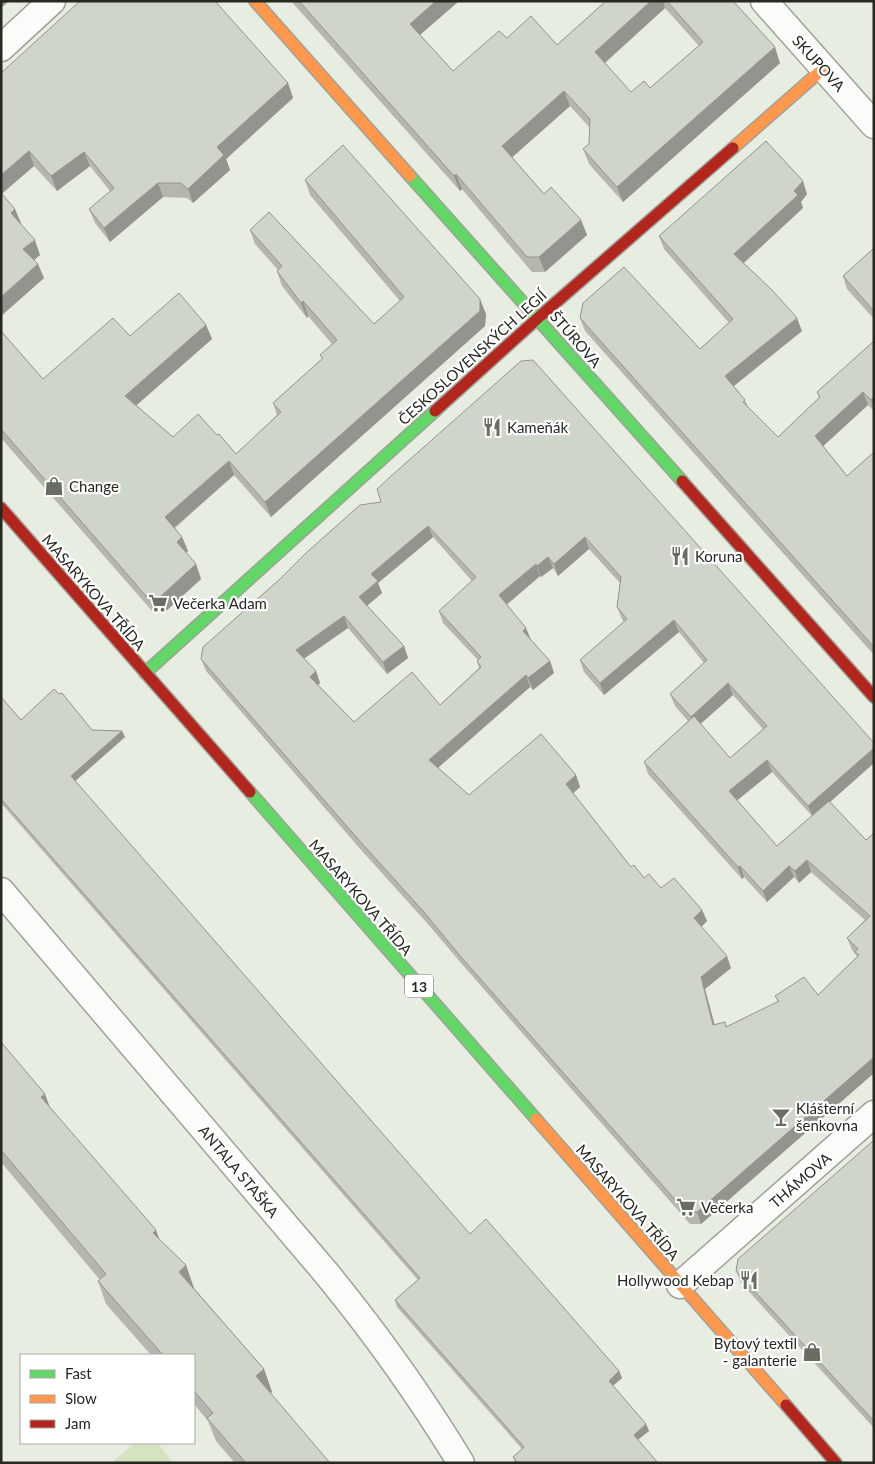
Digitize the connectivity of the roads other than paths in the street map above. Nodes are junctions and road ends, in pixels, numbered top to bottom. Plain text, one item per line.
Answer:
1 (52, 1) edge
2 (255, 1) edge
3 (764, 1) edge
4 (1, 48) edge
5 (824, 68) junction
6 (874, 125) edge
7 (538, 318) junction
8 (1, 508) edge
9 (145, 672) junction
10 (874, 697) edge
11 (1, 891) edge
12 (874, 1114) edge
13 (680, 1285) junction
14 (461, 1463) edge
15 (836, 1463) edge

1 - 4 street
2 - 7 street, ŠTÚROVA
3 - 5 street, SKUPOVA
5 - 6 street, SKUPOVA
5 - 7 street, ČESKOSLOVENSKÝCH LEGIÍ
7 - 9 street, ČESKOSLOVENSKÝCH LEGIÍ
7 - 10 street, ŠTÚROVA
8 - 9 street, MASARYKOVA TŘÍDA / 13
9 - 13 street, MASARYKOVA TŘÍDA / 13
11 - 14 street, ANTALA STAŠKA
12 - 13 street, THÁMOVA
13 - 15 street, MASARYKOVA TŘÍDA / 13

